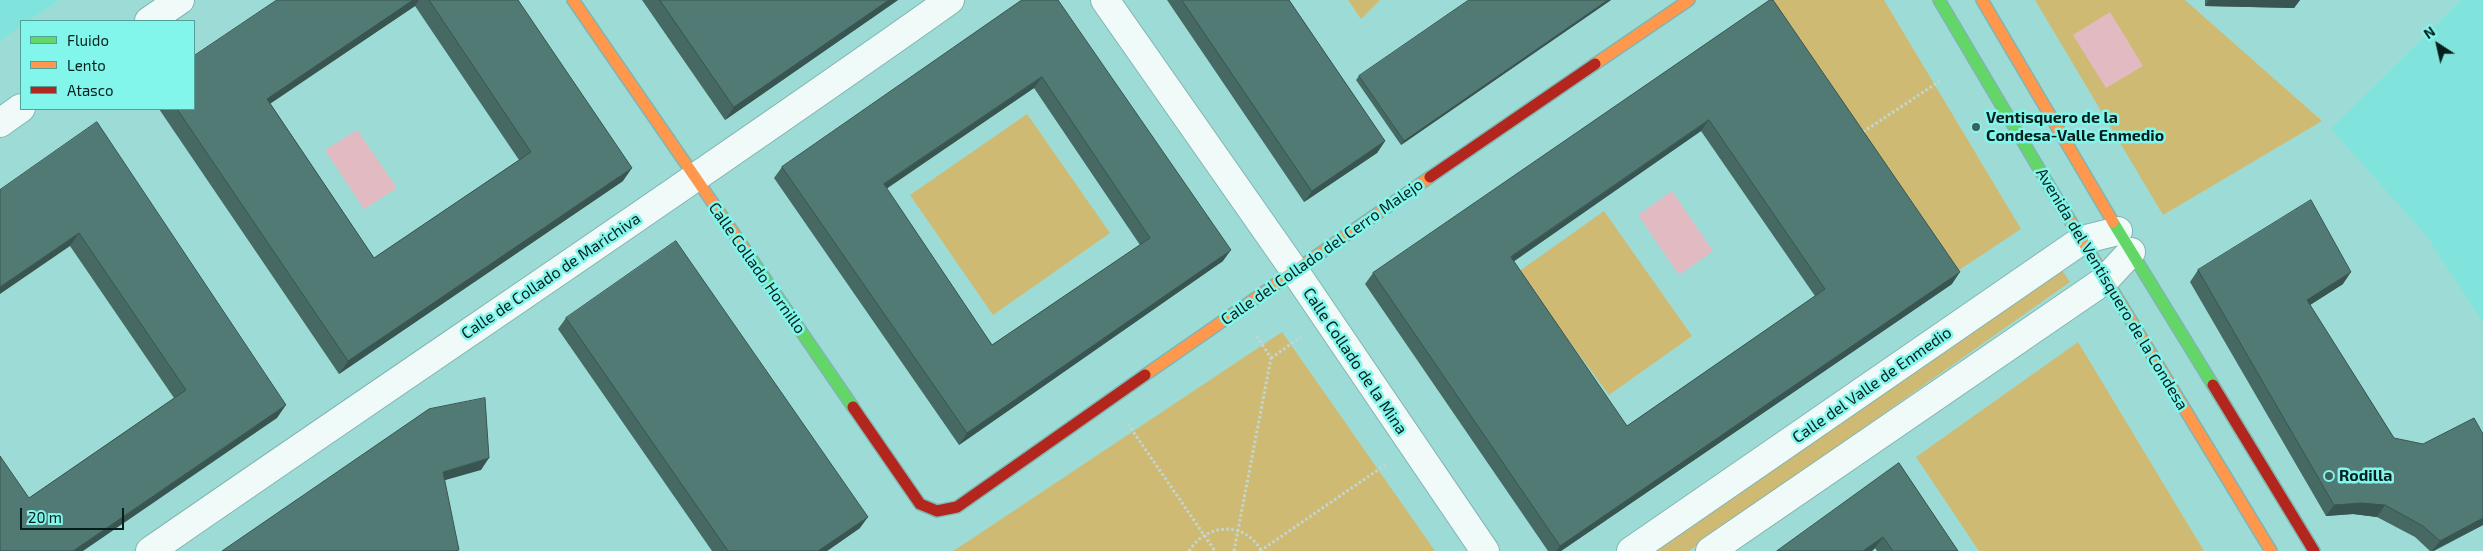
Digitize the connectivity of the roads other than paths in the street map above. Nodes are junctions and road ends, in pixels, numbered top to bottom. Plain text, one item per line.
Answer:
1 (180, 0) edge
2 (573, 0) edge
3 (950, 0) edge
4 (1104, 0) edge
5 (1688, 0) edge
6 (1939, 0) edge
7 (1982, 0) edge
8 (150, 20) edge
9 (20, 109) edge
10 (0, 123) edge
11 (696, 179) junction
12 (2082, 240) junction
13 (2125, 241) junction
14 (1294, 270) junction
15 (2105, 280) junction
16 (957, 507) joint
17 (150, 551) edge
18 (1485, 551) edge
19 (1631, 551) edge
20 (1710, 551) edge
21 (2271, 551) edge
22 (2314, 551) edge

1 - 8 street
2 - 11 street, Calle Collado Hornillo
3 - 11 street, Calle de Collado de Marichiva
4 - 14 street, Calle Collado de la Mina
5 - 14 street, Calle del Collado del Cerro Malejo
6 - 12 street, Avenida del Ventisquero de la Condesa
7 - 13 street
9 - 10 street
11 - 16 street, Calle Collado Hornillo
11 - 17 street, Calle de Collado de Marichiva
12 - 13 street, Calle del Valle de Enmedio
12 - 15 street, Avenida del Ventisquero de la Condesa
12 - 19 street, Calle del Valle de Enmedio
13 - 15 street
13 - 22 street
14 - 16 street, Calle del Collado del Cerro Malejo
14 - 18 street, Calle Collado de la Mina
15 - 20 street
15 - 21 street, Avenida del Ventisquero de la Condesa

